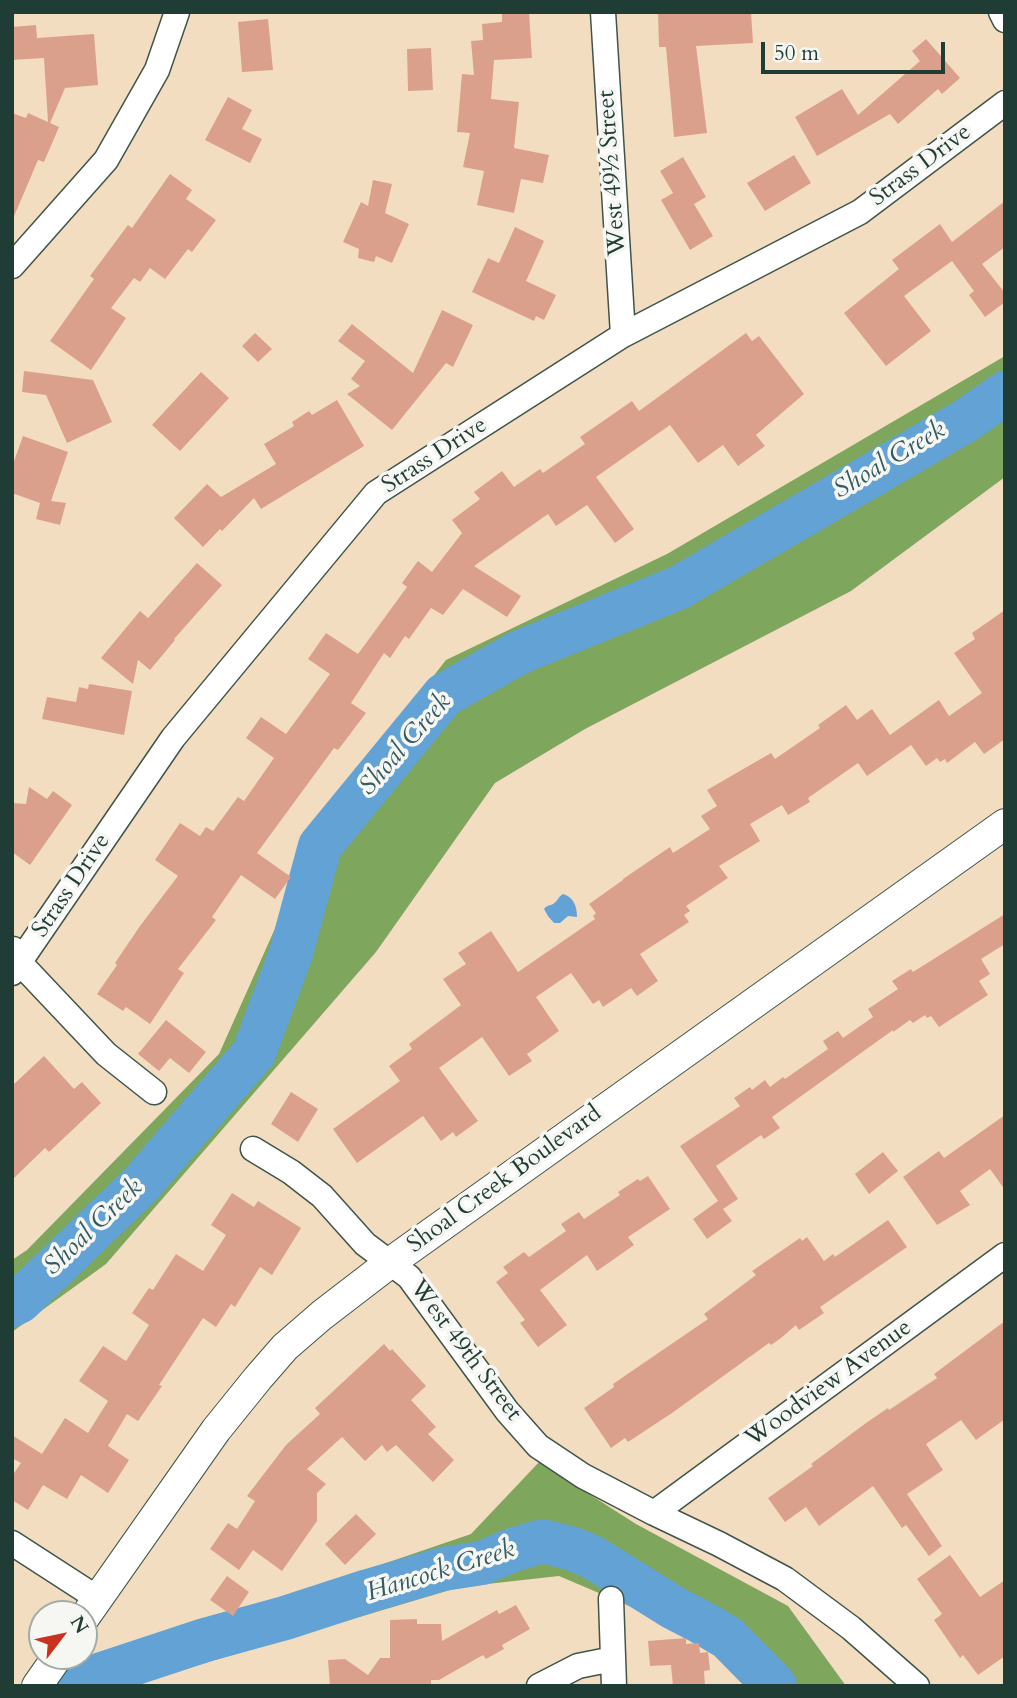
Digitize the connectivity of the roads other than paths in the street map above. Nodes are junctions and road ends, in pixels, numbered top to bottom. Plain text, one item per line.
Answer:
1 (177, 12) edge
2 (603, 12) edge
3 (1001, 12) edge
4 (1005, 20) edge
5 (1005, 103) edge
6 (12, 266) edge
7 (623, 335) junction
8 (1005, 824) edge
9 (15, 962) edge
10 (154, 1092) dead end
11 (253, 1149) dead end
12 (1005, 1255) edge
13 (390, 1262) junction
14 (654, 1513) junction
15 (12, 1543) edge
16 (611, 1599) dead end
17 (81, 1600) edge
18 (97, 1600) edge
19 (613, 1659) junction
20 (48, 1670) edge
21 (37, 1686) edge
22 (539, 1686) edge
23 (614, 1686) edge
24 (916, 1686) edge

1 - 6 street
2 - 7 street, West 49½ Street
3 - 4 street
5 - 7 street, Strass Drive
7 - 9 street, Strass Drive
8 - 13 street, Shoal Creek Boulevard
9 - 10 street
11 - 13 street, West 49th Street
12 - 14 street, Woodview Avenue
13 - 14 street, West 49th Street
13 - 18 street, Shoal Creek Boulevard
14 - 24 street, West 49th Street
15 - 17 street
16 - 19 street
19 - 22 street
19 - 23 street
20 - 21 street

